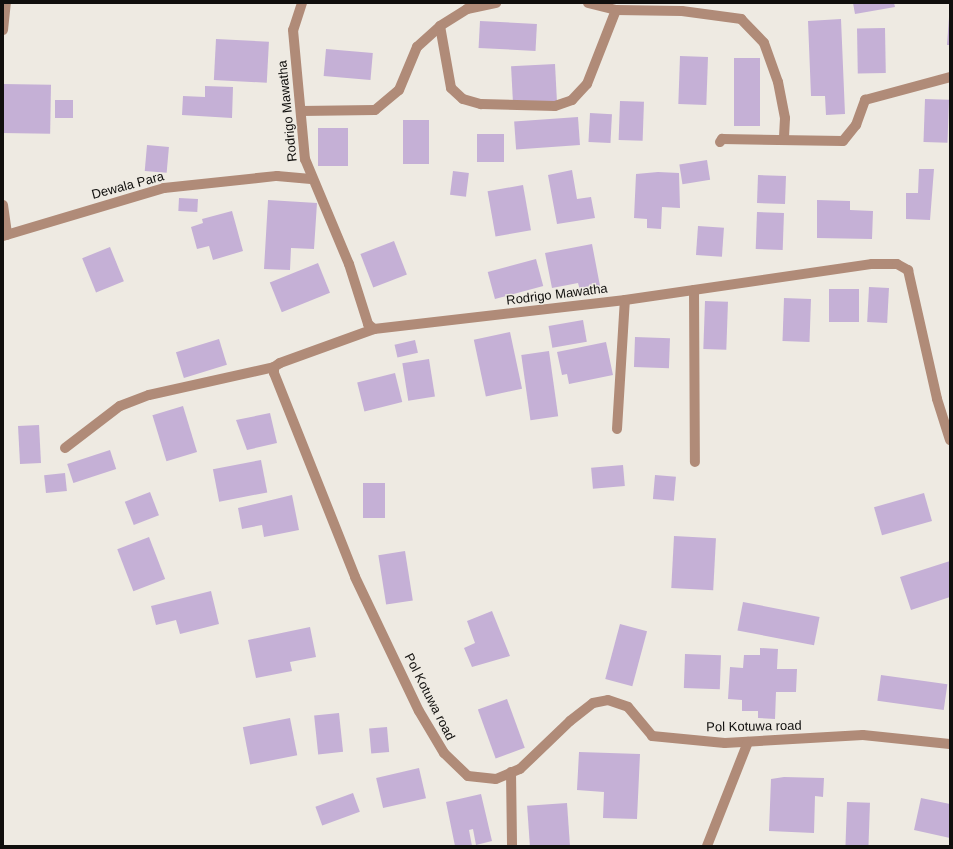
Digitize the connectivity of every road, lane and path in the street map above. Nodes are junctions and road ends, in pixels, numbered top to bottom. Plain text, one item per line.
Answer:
1 (6, 3) edge
2 (302, 3) edge
3 (496, 3) edge
4 (588, 3) edge
5 (616, 10) junction
6 (440, 26) junction
7 (3, 30) edge
8 (950, 78) edge
9 (301, 111) junction
10 (784, 140) junction
11 (720, 142) dead end
12 (311, 179) junction
13 (3, 205) edge
14 (5, 235) edge
15 (694, 290) junction
16 (625, 300) junction
17 (374, 329) junction
18 (274, 367) junction
19 (617, 429) dead end
20 (950, 440) edge
21 (65, 448) dead end
22 (695, 462) dead end
23 (748, 742) junction
24 (950, 744) edge
25 (511, 772) junction
26 (512, 846) edge
27 (707, 846) edge

1 - 7 street
2 - 9 street, Rodrigo Mawatha
3 - 6 street
4 - 5 street
5 - 6 street
5 - 10 street
6 - 9 street
8 - 10 street
9 - 12 street, Rodrigo Mawatha
10 - 11 street
12 - 14 street, Dewala Para
12 - 17 street, Rodrigo Mawatha
13 - 14 street
15 - 16 street, Rodrigo Mawatha
15 - 20 street, Rodrigo Mawatha
15 - 22 street
16 - 17 street, Rodrigo Mawatha
16 - 19 street
17 - 18 street
18 - 21 street
18 - 25 street, Pol Kotuwa road
23 - 24 street, Pol Kotuwa road
23 - 25 street, Pol Kotuwa road
23 - 27 street
25 - 26 street

